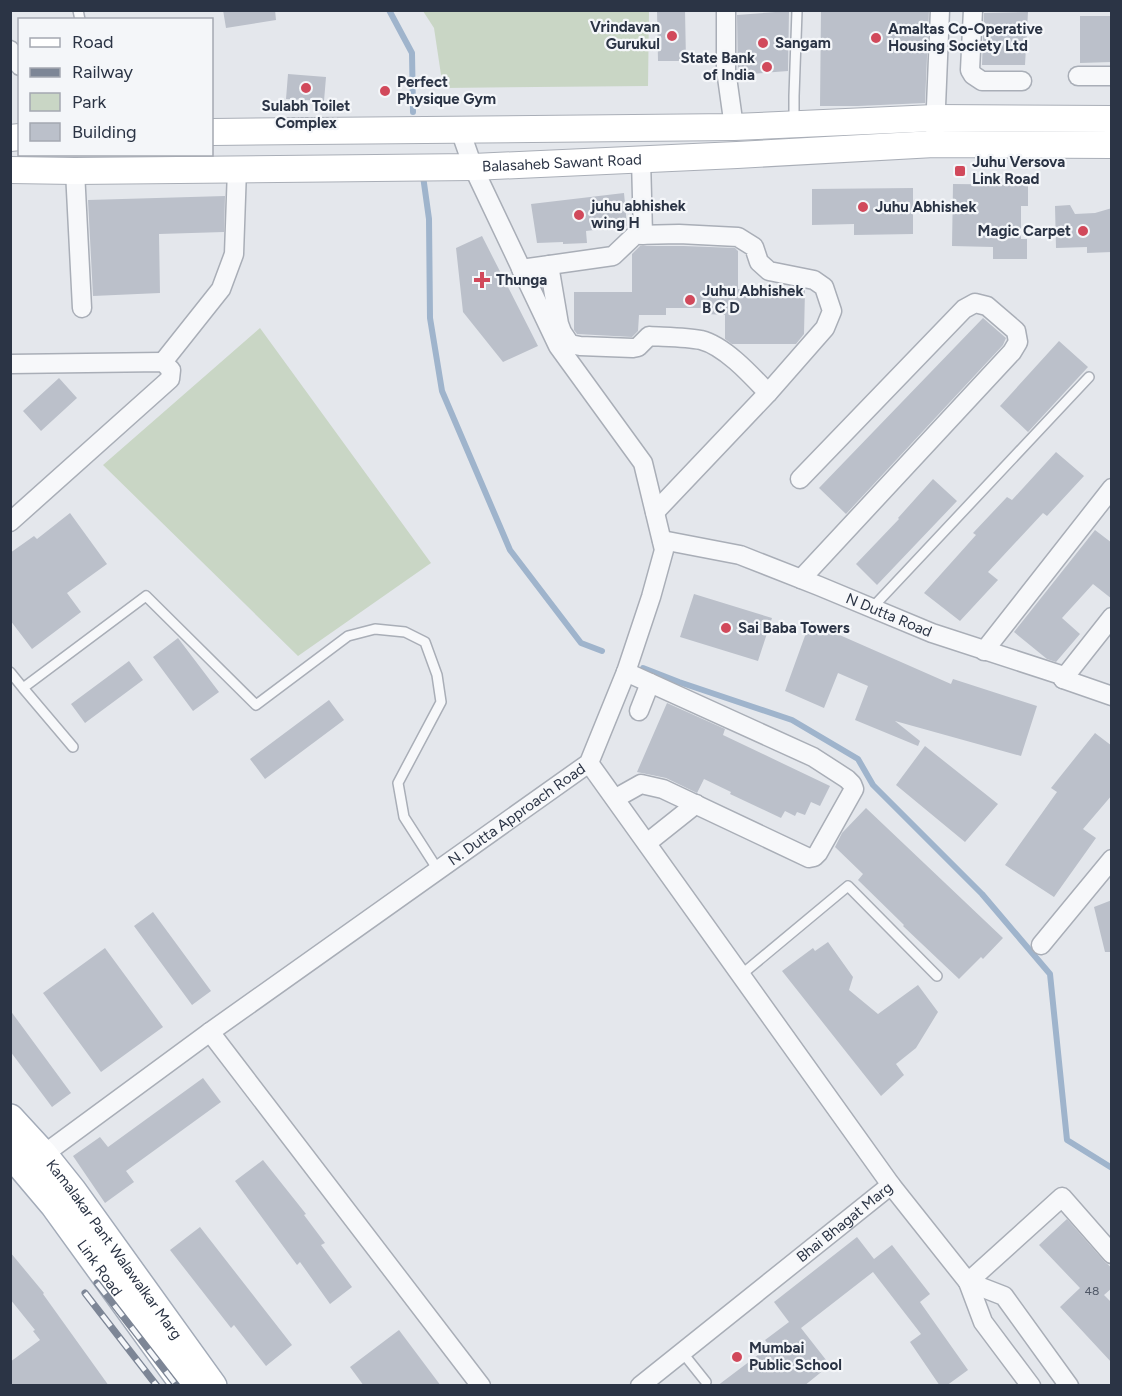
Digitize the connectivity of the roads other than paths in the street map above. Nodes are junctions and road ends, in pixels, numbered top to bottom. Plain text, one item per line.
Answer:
1 (726, 10) edge
2 (940, 10) edge
3 (973, 10) edge
4 (797, 11) edge
5 (10, 50) edge
6 (18, 63) edge
7 (1078, 76) dead end
8 (1112, 76) edge
9 (1022, 81) dead end
10 (935, 118) junction
11 (1112, 119) edge
12 (794, 125) junction
13 (734, 128) junction
14 (460, 130) junction
15 (213, 132) edge
16 (934, 144) junction
17 (1112, 145) edge
18 (641, 159) junction
19 (472, 167) junction
20 (237, 169) junction
21 (10, 170) edge
22 (75, 171) junction
23 (643, 235) junction
24 (549, 265) junction
25 (522, 269) junction
26 (82, 308) dead end
27 (564, 345) junction
28 (163, 362) junction
29 (10, 364) edge
30 (1089, 377) dead end
31 (768, 393) junction
32 (800, 479) dead end
33 (1112, 488) edge
34 (655, 512) junction
35 (10, 522) edge
36 (662, 540) junction
37 (801, 579) junction
38 (873, 608) junction
39 (1112, 617) edge
40 (984, 651) junction
41 (10, 672) edge
42 (626, 672) junction
43 (1064, 679) junction
44 (650, 683) junction
45 (23, 688) junction
46 (1112, 696) edge
47 (639, 711) dead end
48 (73, 747) dead end
49 (589, 763) junction
50 (616, 798) junction
51 (696, 804) junction
52 (647, 843) junction
53 (1112, 859) edge
54 (438, 870) junction
55 (1041, 945) dead end
56 (741, 975) junction
57 (937, 976) dead end
58 (210, 1032) junction
59 (10, 1118) edge
60 (26, 1159) edge
61 (891, 1185) junction
62 (1112, 1254) edge
63 (968, 1282) junction
64 (682, 1352) junction
65 (706, 1382) dead end
66 (185, 1386) edge
67 (213, 1386) edge
68 (481, 1386) edge
69 (640, 1386) edge
70 (1031, 1386) edge
71 (1069, 1386) edge

1 - 13 street
2 - 10 street
3 - 9 street
4 - 12 lane
5 - 6 street
7 - 8 street
10 - 11 main road, Balasaheb Sawant Road
10 - 12 main road, Balasaheb Sawant Road
10 - 16 street
12 - 13 main road, Balasaheb Sawant Road
13 - 14 main road, Balasaheb Sawant Road
14 - 15 main road, Balasaheb Sawant Road
14 - 19 street, N. Dutta Approach Road
16 - 17 main road, Balasaheb Sawant Road
16 - 18 main road, Balasaheb Sawant Road
18 - 19 main road, Balasaheb Sawant Road
18 - 23 street
19 - 20 main road, Balasaheb Sawant Road
19 - 25 street, N. Dutta Approach Road
20 - 22 main road, Balasaheb Sawant Road
20 - 28 street
21 - 22 main road, Balasaheb Sawant Road
22 - 26 street
23 - 24 street
23 - 31 street
24 - 25 street
24 - 27 street
25 - 27 street, N. Dutta Approach Road
27 - 31 street
27 - 34 street, N. Dutta Approach Road
28 - 29 street
28 - 35 street
30 - 38 lane
31 - 34 street
32 - 37 street
33 - 40 street
34 - 36 street, N. Dutta Approach Road
36 - 37 street, N Dutta Road
36 - 42 street, N. Dutta Approach Road
37 - 38 street, N Dutta Road
38 - 40 street, N Dutta Road
39 - 43 street
40 - 43 street, N Dutta Road
41 - 45 lane
42 - 44 street
42 - 49 street, N. Dutta Approach Road
43 - 46 street, N Dutta Road
44 - 47 street
44 - 51 street
45 - 48 lane
45 - 54 lane
49 - 50 street
49 - 54 street, N. Dutta Approach Road
50 - 51 street
50 - 52 street
51 - 52 street
52 - 56 street
53 - 55 street
54 - 58 street, N. Dutta Approach Road
56 - 57 lane
56 - 61 street
58 - 60 street, N. Dutta Approach Road
58 - 68 street
59 - 60 main road, Kamalakar Pant Walawalkar Marg
60 - 66 main road, Link Road
60 - 67 main road, Kamalakar Pant Walawalkar Marg
61 - 63 street, Bhai Bhagat Marg
61 - 64 street, Bhai Bhagat Marg
62 - 63 street
63 - 70 street
63 - 71 street
64 - 65 lane
64 - 69 street, Bhai Bhagat Marg

